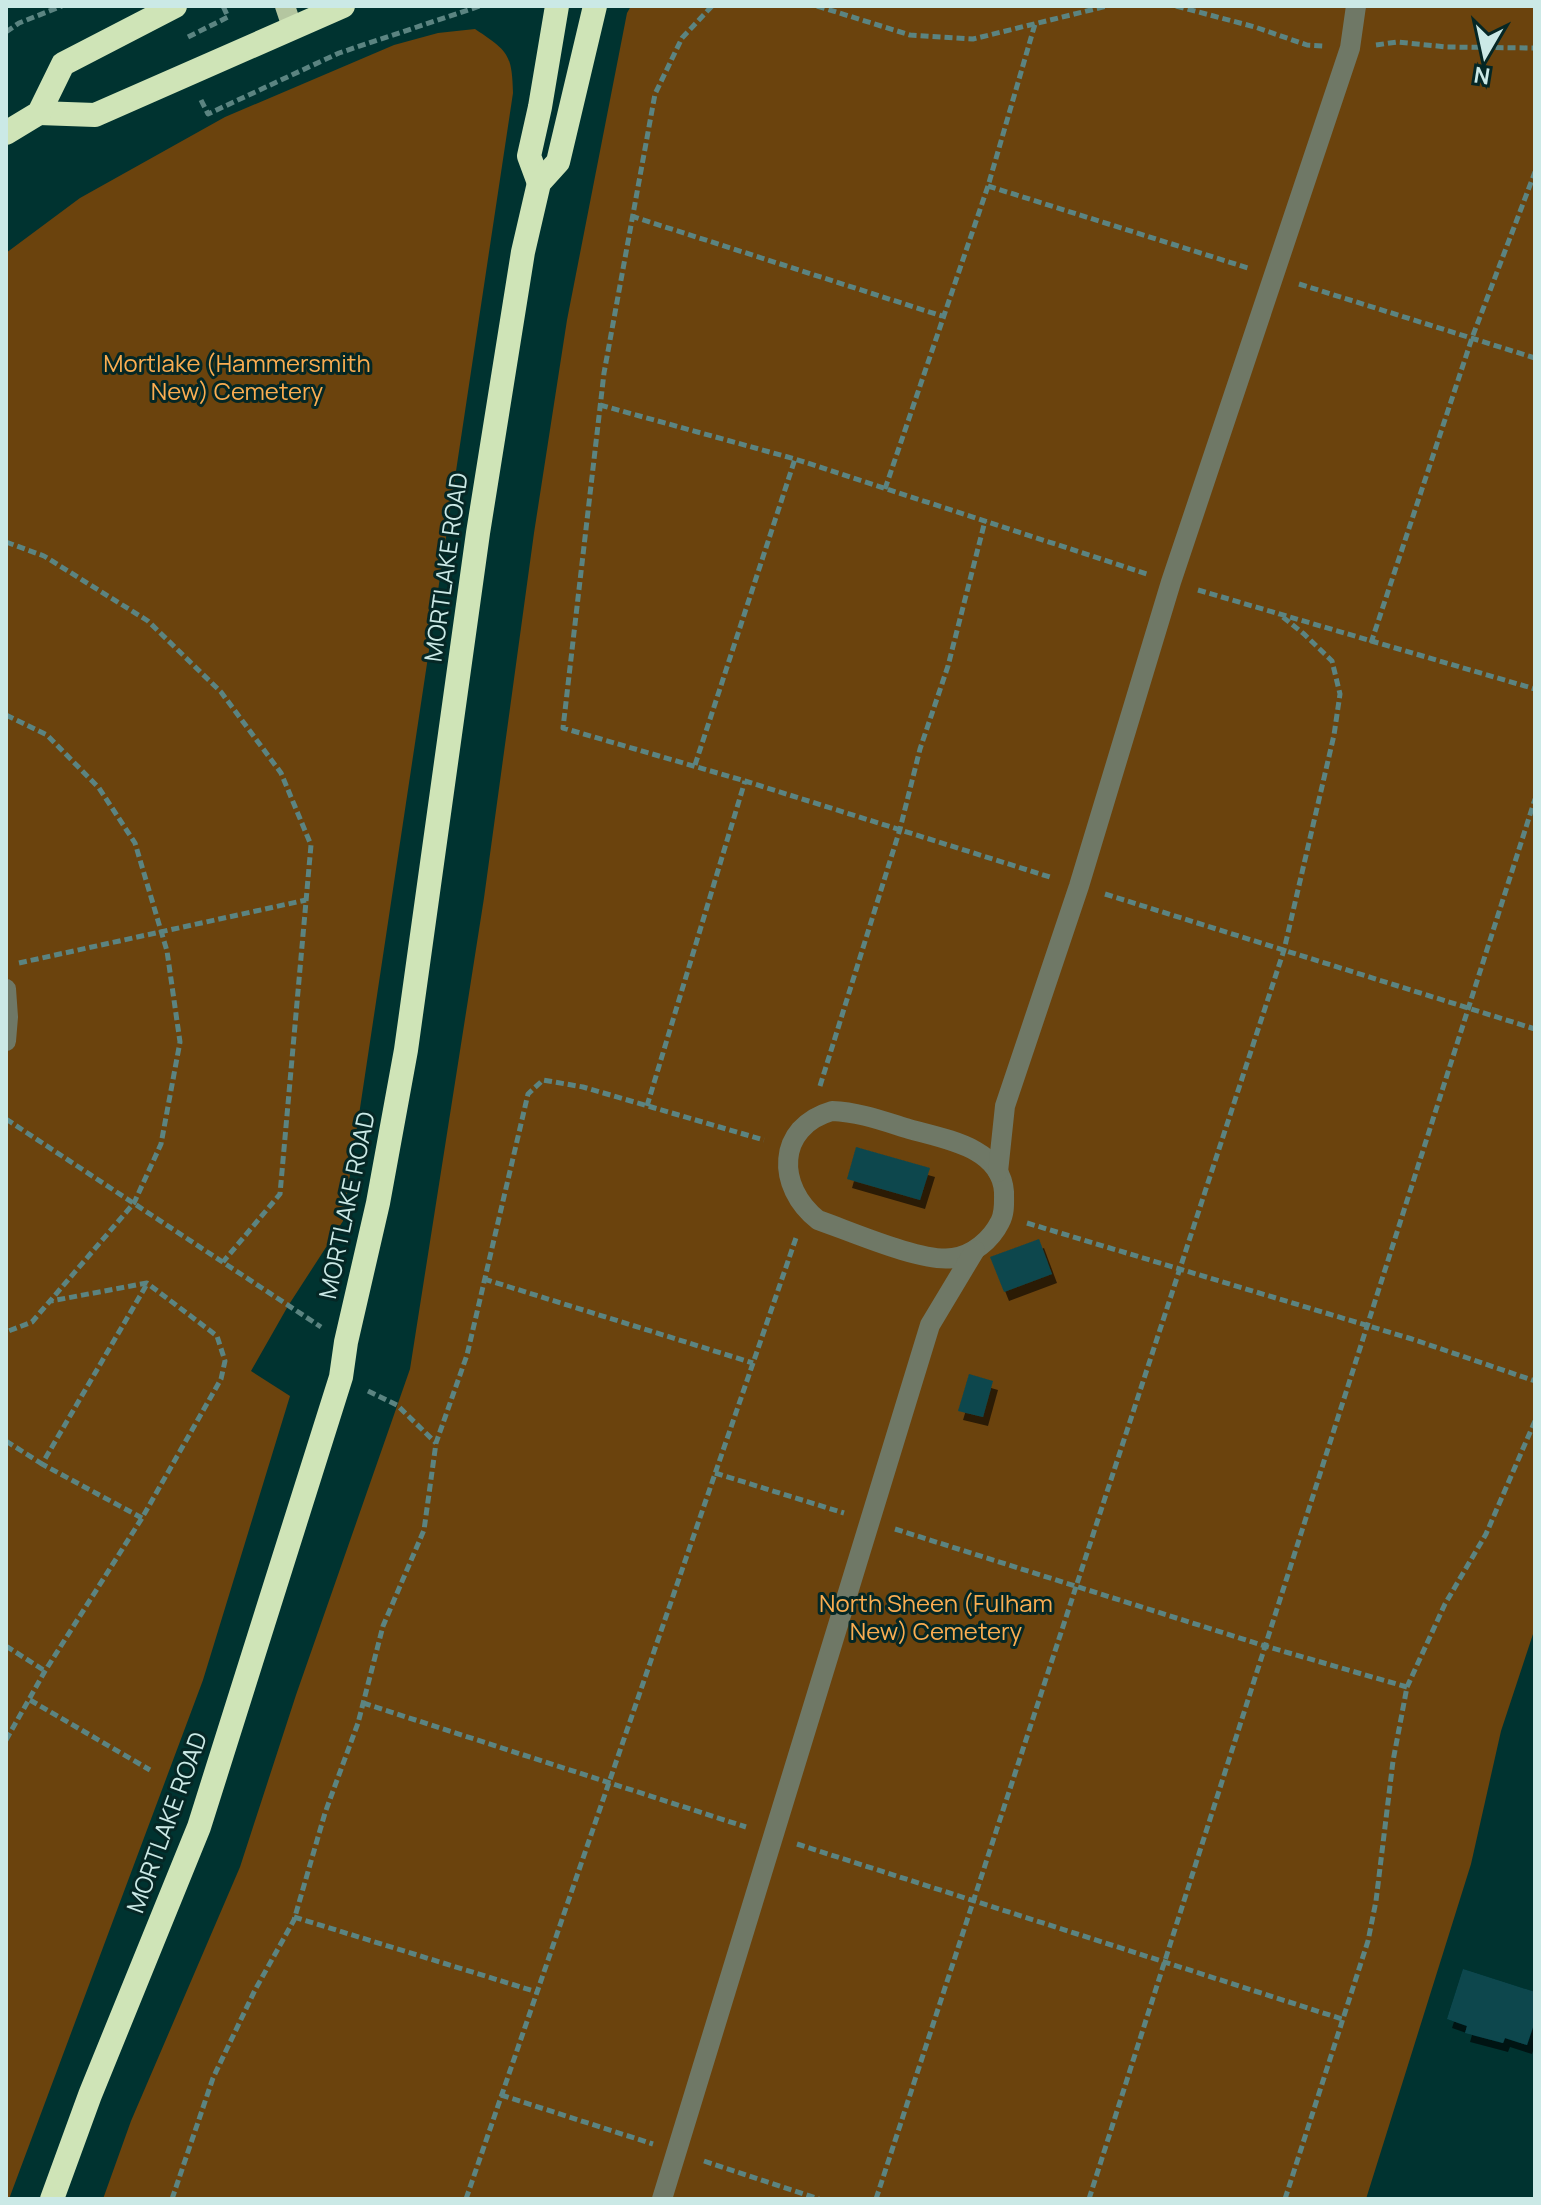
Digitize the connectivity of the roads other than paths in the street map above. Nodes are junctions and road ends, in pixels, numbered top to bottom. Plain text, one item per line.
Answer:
1 (175, 6) edge
2 (557, 6) edge
3 (595, 6) edge
4 (1356, 6) edge
5 (335, 7) edge
6 (289, 16) edge
7 (39, 113) junction
8 (6, 133) edge
9 (539, 183) junction
10 (6, 989) edge
11 (6, 1041) edge
12 (998, 1172) junction
13 (975, 1250) junction
14 (52, 2199) edge
15 (662, 2199) edge

1 - 7 highway
2 - 9 highway, MORTLAKE ROAD
3 - 9 highway, MORTLAKE ROAD
4 - 12 lane
5 - 6 highway
6 - 7 highway
7 - 8 highway
9 - 14 highway, MORTLAKE ROAD
10 - 11 lane
12 - 13 lane
12 - 13 lane
13 - 15 lane

